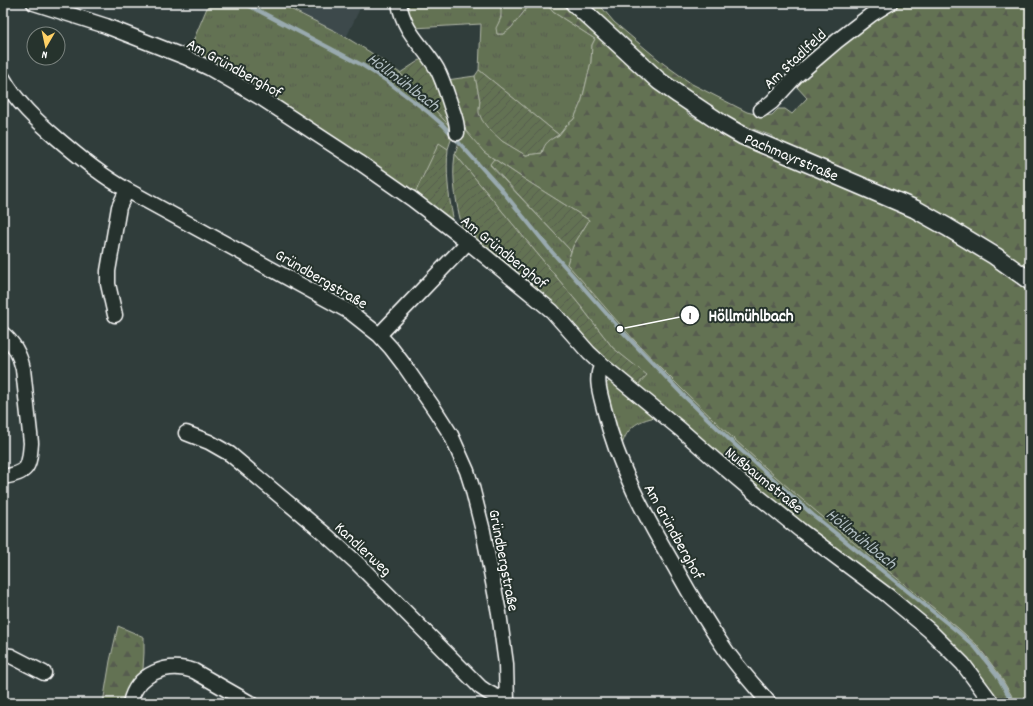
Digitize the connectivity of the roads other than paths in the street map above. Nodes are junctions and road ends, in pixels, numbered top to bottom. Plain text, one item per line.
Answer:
1 (34, 3) edge
2 (399, 3) edge
3 (574, 3) edge
4 (890, 3) edge
5 (5, 86) edge
6 (761, 110) dead end
7 (457, 133) dead end
8 (127, 190) junction
9 (468, 242) junction
10 (1030, 281) edge
11 (115, 315) dead end
12 (3, 334) edge
13 (379, 334) junction
14 (602, 365) junction
15 (186, 434) dead end
16 (3, 478) edge
17 (3, 655) edge
18 (44, 673) dead end
19 (507, 701) edge
20 (130, 703) edge
21 (250, 703) edge
22 (769, 703) edge
23 (992, 703) edge

1 - 9 street, Am Gründberghof
2 - 7 street
3 - 10 street, Pachmayrstraße
4 - 6 street, Am Stadlfeld
5 - 8 street, Gründbergstraße
8 - 11 street
8 - 13 street, Gründbergstraße
9 - 13 street
9 - 14 street, Am Gründberghof
12 - 16 street
13 - 19 street, Gründbergstraße
14 - 22 street, Am Gründberghof
14 - 23 street, Nußbaumstraße
15 - 19 street, Kandlerweg
17 - 18 street
20 - 21 street

